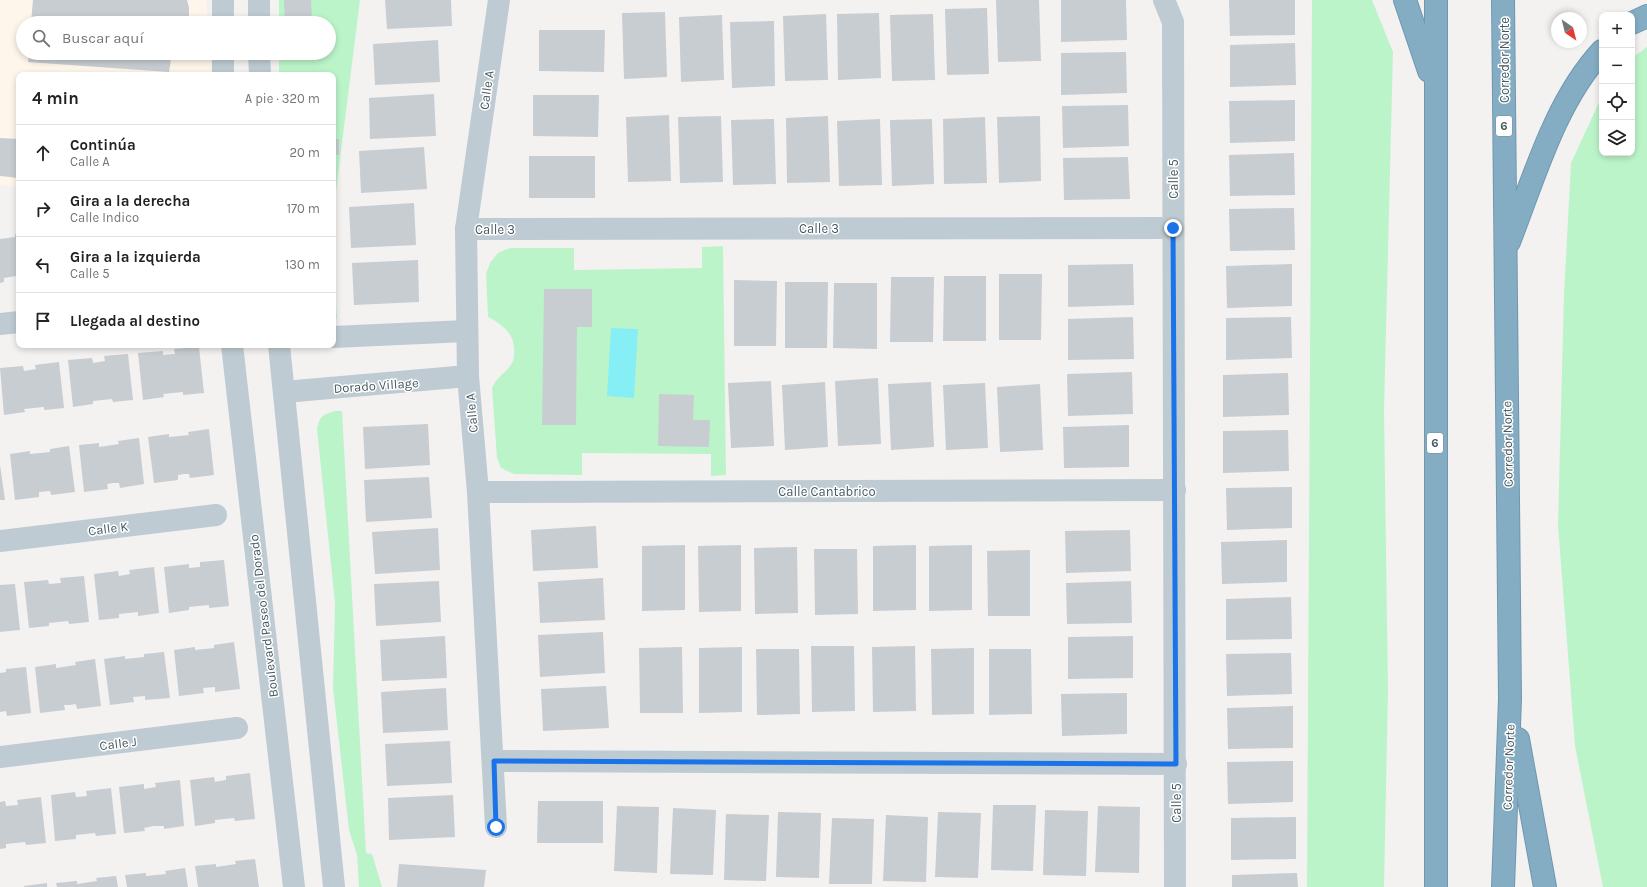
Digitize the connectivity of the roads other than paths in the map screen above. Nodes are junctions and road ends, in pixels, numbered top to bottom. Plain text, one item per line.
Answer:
1 (223, 0) edge
2 (258, 0) edge
3 (499, 0) edge
4 (1164, 0) edge
5 (1405, 0) edge
6 (1436, 0) edge
7 (1503, 0) edge
8 (223, 16) edge
9 (259, 16) edge
10 (1647, 16) edge
11 (1635, 22) edge
12 (1599, 54) edge
13 (223, 60) edge
14 (259, 60) edge
15 (223, 72) edge
16 (260, 72) edge
17 (1435, 87) junction
18 (1173, 228) junction
19 (466, 229) junction
20 (1505, 252) junction
21 (16, 322) edge
22 (0, 324) edge
23 (466, 331) junction
24 (336, 337) edge
25 (232, 348) edge
26 (279, 348) edge
27 (468, 376) junction
28 (284, 392) junction
29 (1175, 490) junction
30 (478, 492) junction
31 (216, 515) dead end
32 (0, 542) edge
33 (1510, 699) junction
34 (236, 728) dead end
35 (0, 757) edge
36 (494, 761) junction
37 (1176, 764) junction
38 (496, 827) dead end
39 (294, 887) edge
40 (334, 887) edge
41 (1176, 887) edge
42 (1436, 887) edge
43 (1503, 887) edge
44 (1545, 887) edge

1 - 8 street
2 - 9 street
3 - 19 street, Calle A
4 - 18 street, Calle 5
5 - 17 highway
6 - 17 highway, 6
7 - 20 highway, Corredor Norte / 6
10 - 11 highway
12 - 20 highway
13 - 15 street
14 - 16 street
17 - 42 highway, 6
18 - 19 street, Calle 3
18 - 29 street, Calle 5
19 - 23 street, Calle A
20 - 33 highway, Corredor Norte / 6
21 - 22 street
23 - 24 street
23 - 27 street, Calle A
25 - 39 street, Boulevard Paseo del Dorado
26 - 28 street
27 - 28 street, Dorado Village
27 - 30 street, Calle A
28 - 40 street
29 - 30 street, Calle Cantabrico
29 - 37 street, Calle 5
30 - 36 street, Calle A
31 - 32 street, Calle K
33 - 43 highway, Corredor Norte / 6
33 - 44 highway
34 - 35 street, Calle J
36 - 37 street
36 - 38 street, Calle A
37 - 41 street, Calle 5

